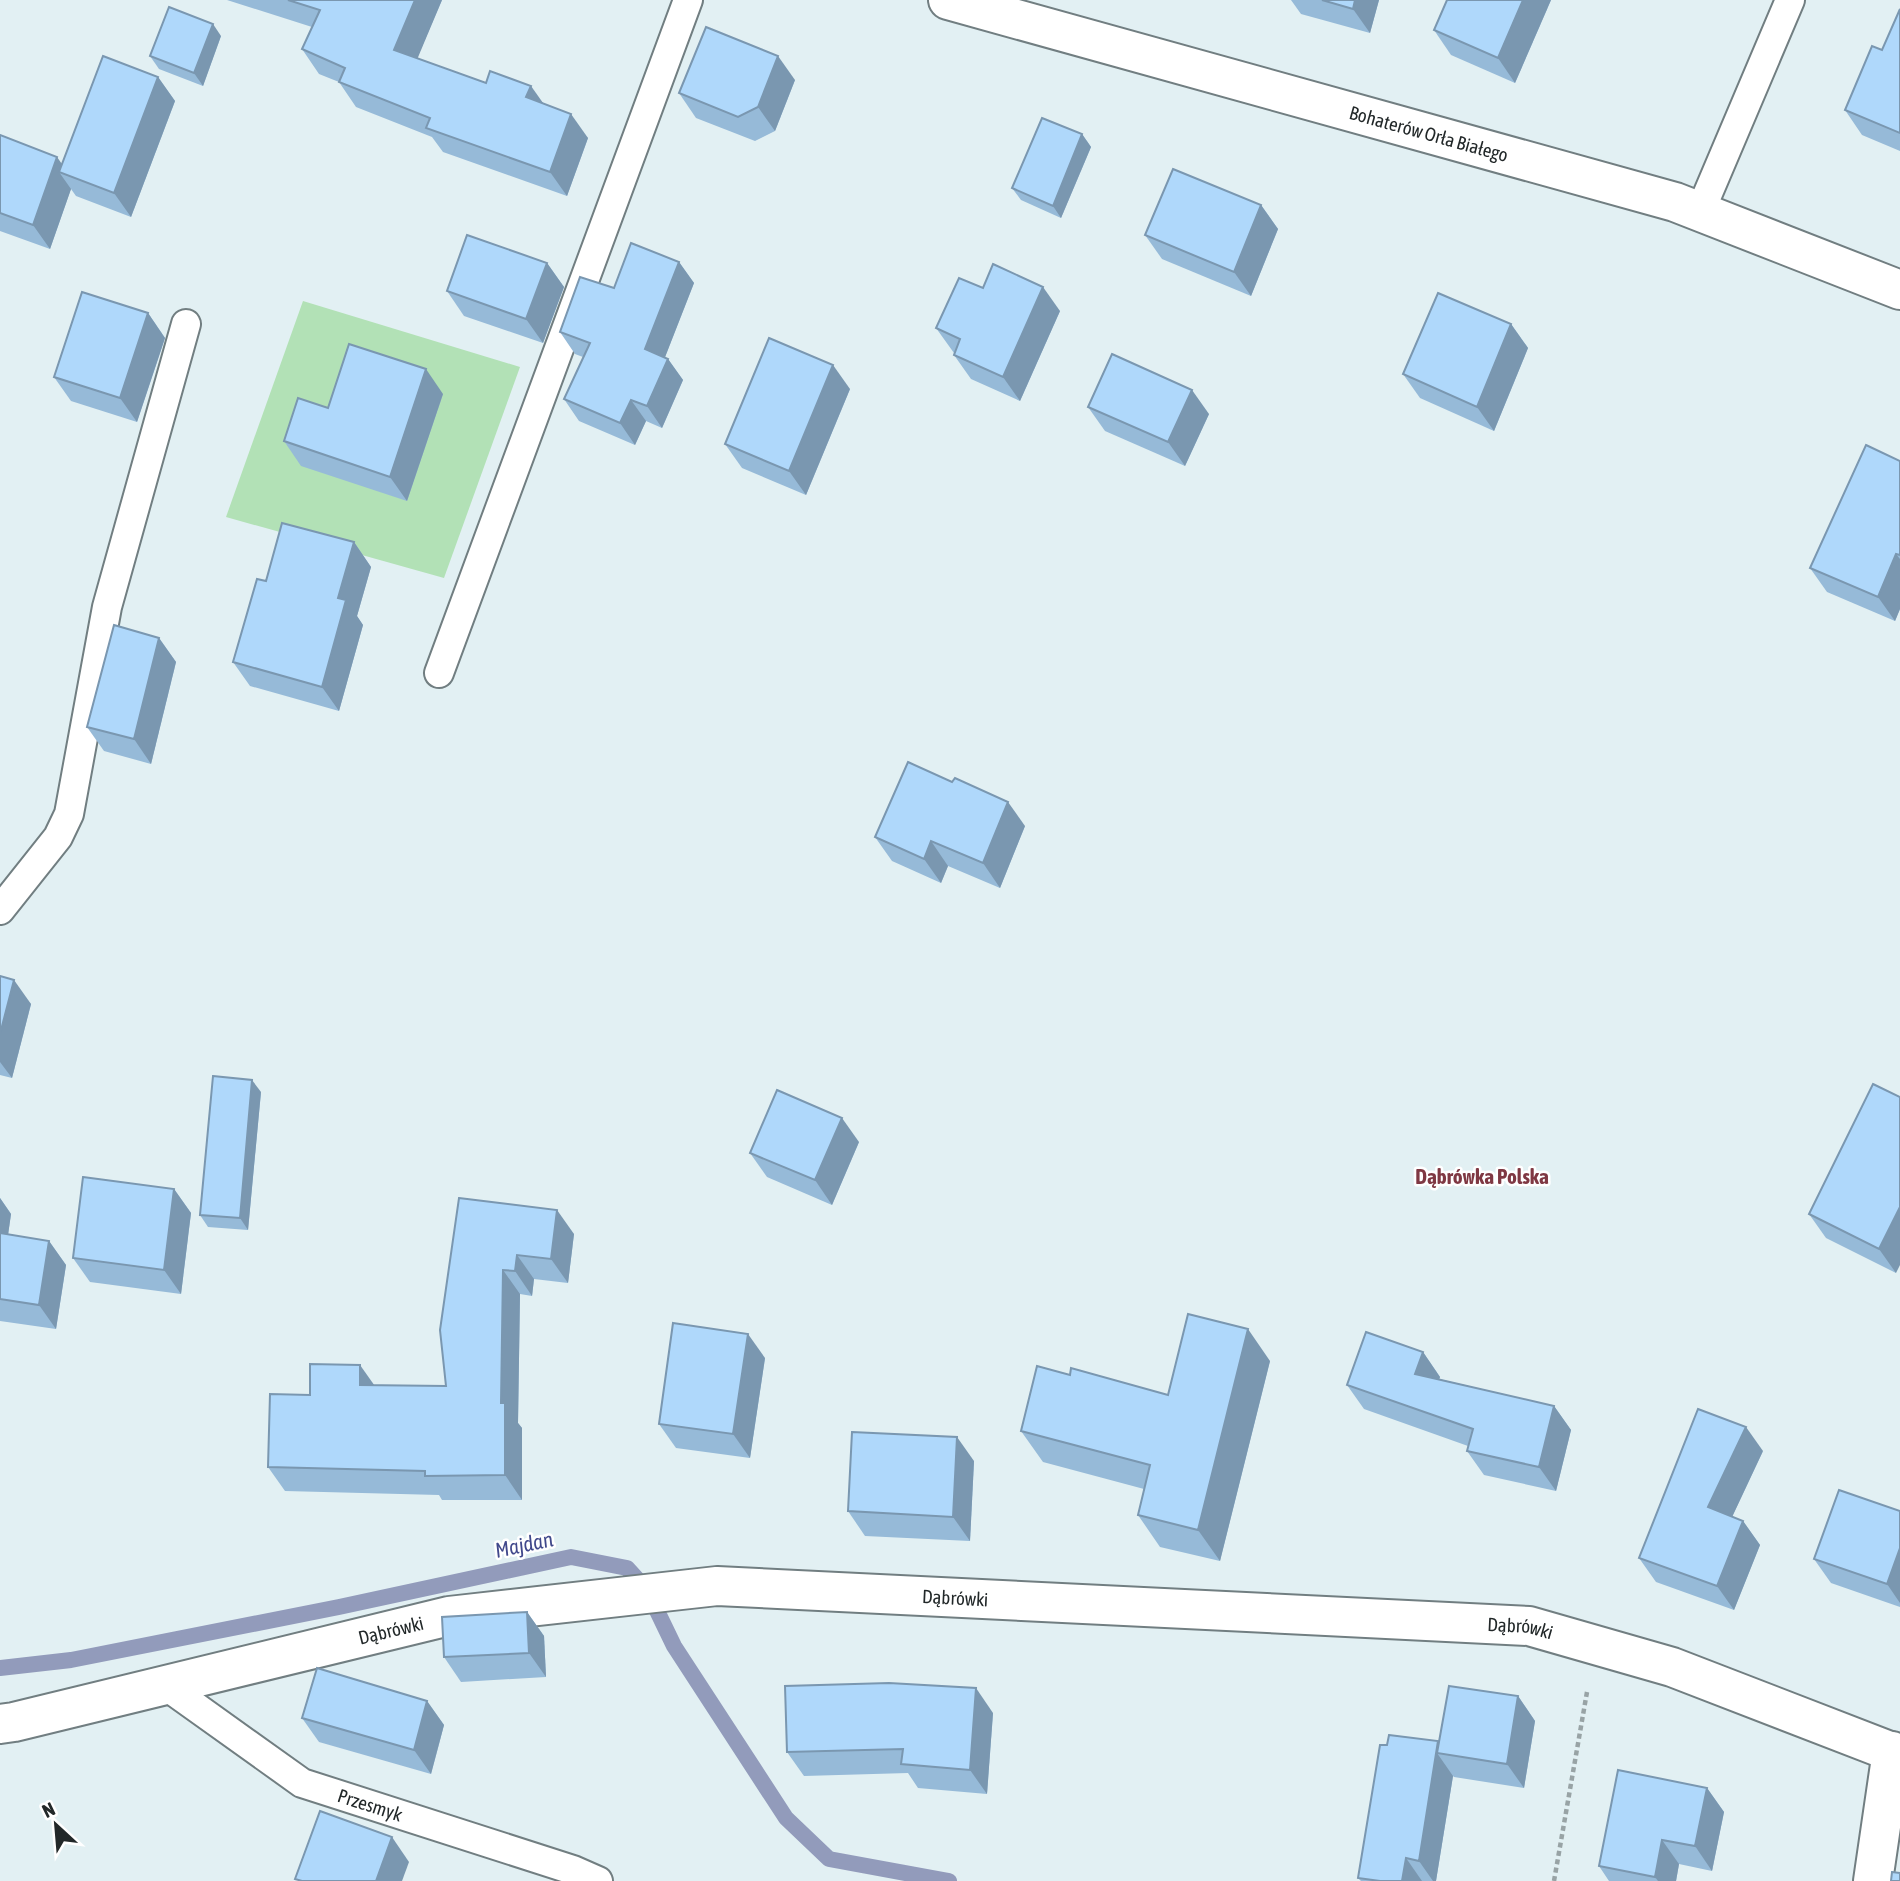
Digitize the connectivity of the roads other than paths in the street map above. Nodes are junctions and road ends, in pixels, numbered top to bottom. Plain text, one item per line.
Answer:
1 (688, 0) edge
2 (948, 0) edge
3 (1790, 0) edge
4 (1700, 212) junction
5 (1900, 290) edge
6 (186, 324) dead end
7 (439, 673) dead end
8 (0, 910) edge
9 (165, 1685) junction
10 (0, 1724) edge
11 (1896, 1753) edge
12 (598, 1881) edge
13 (1873, 1881) edge

1 - 7 lane
2 - 4 street, Bohaterów Orła Białego
3 - 4 lane
4 - 5 street, Bohaterów Orła Białego
6 - 8 lane
9 - 10 street, Dąbrówki
9 - 11 street, Dąbrówki
9 - 12 lane, Przesmyk
11 - 13 street

